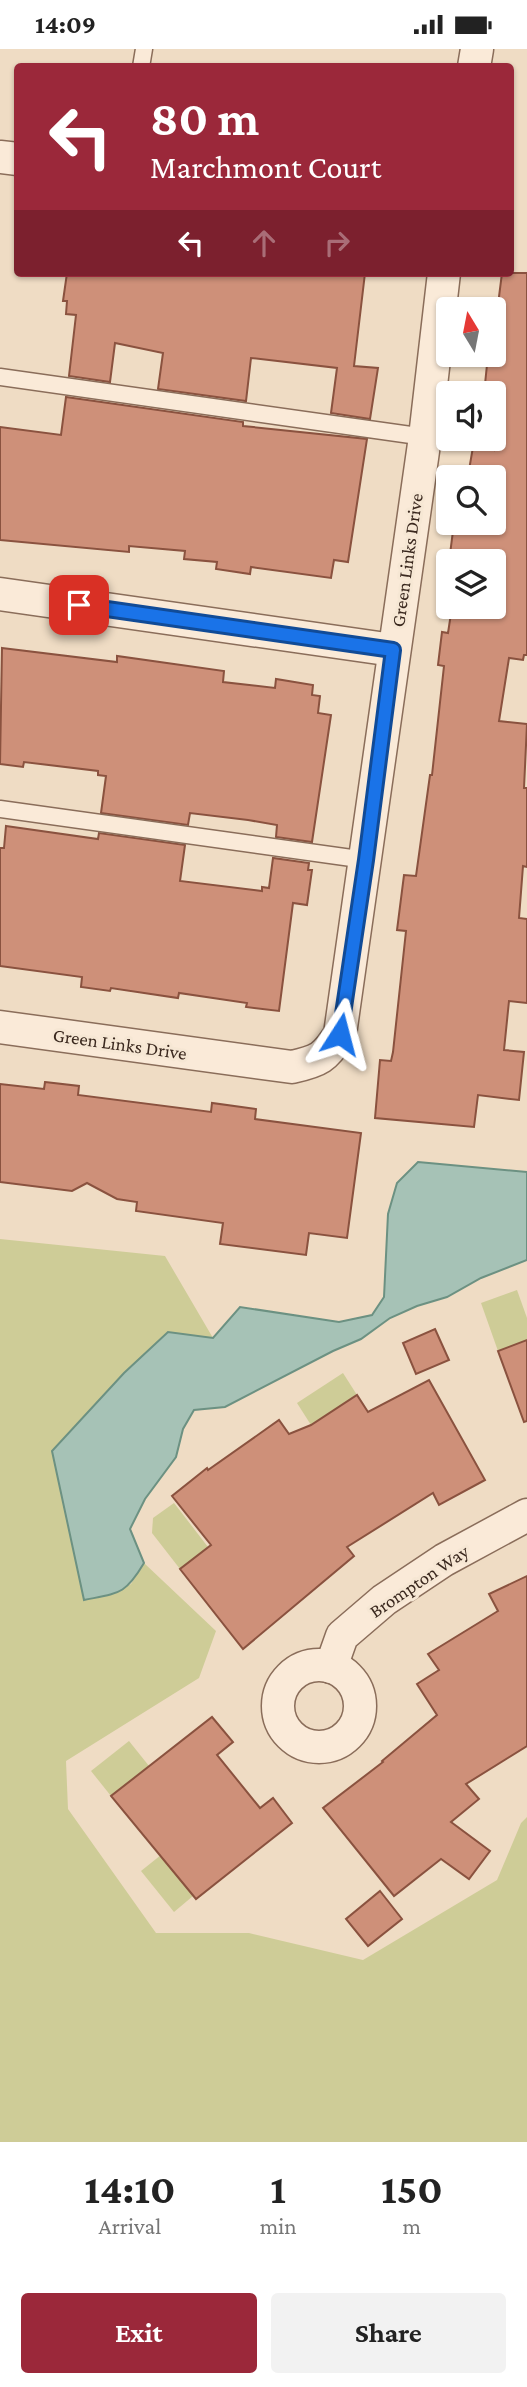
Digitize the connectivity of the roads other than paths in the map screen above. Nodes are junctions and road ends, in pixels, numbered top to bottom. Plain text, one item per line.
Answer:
1 (444, 277) edge
2 (0, 377) edge
3 (425, 437) junction
4 (0, 594) edge
5 (393, 650) junction
6 (0, 809) edge
7 (366, 860) junction
8 (0, 1027) edge
9 (527, 1515) edge
10 (331, 1667) dead end

1 - 3 street, Green Links Drive
2 - 3 lane
3 - 5 street, Green Links Drive
4 - 5 street
5 - 7 street, Green Links Drive
6 - 7 lane
7 - 8 street, Green Links Drive
9 - 10 street, Brompton Way

